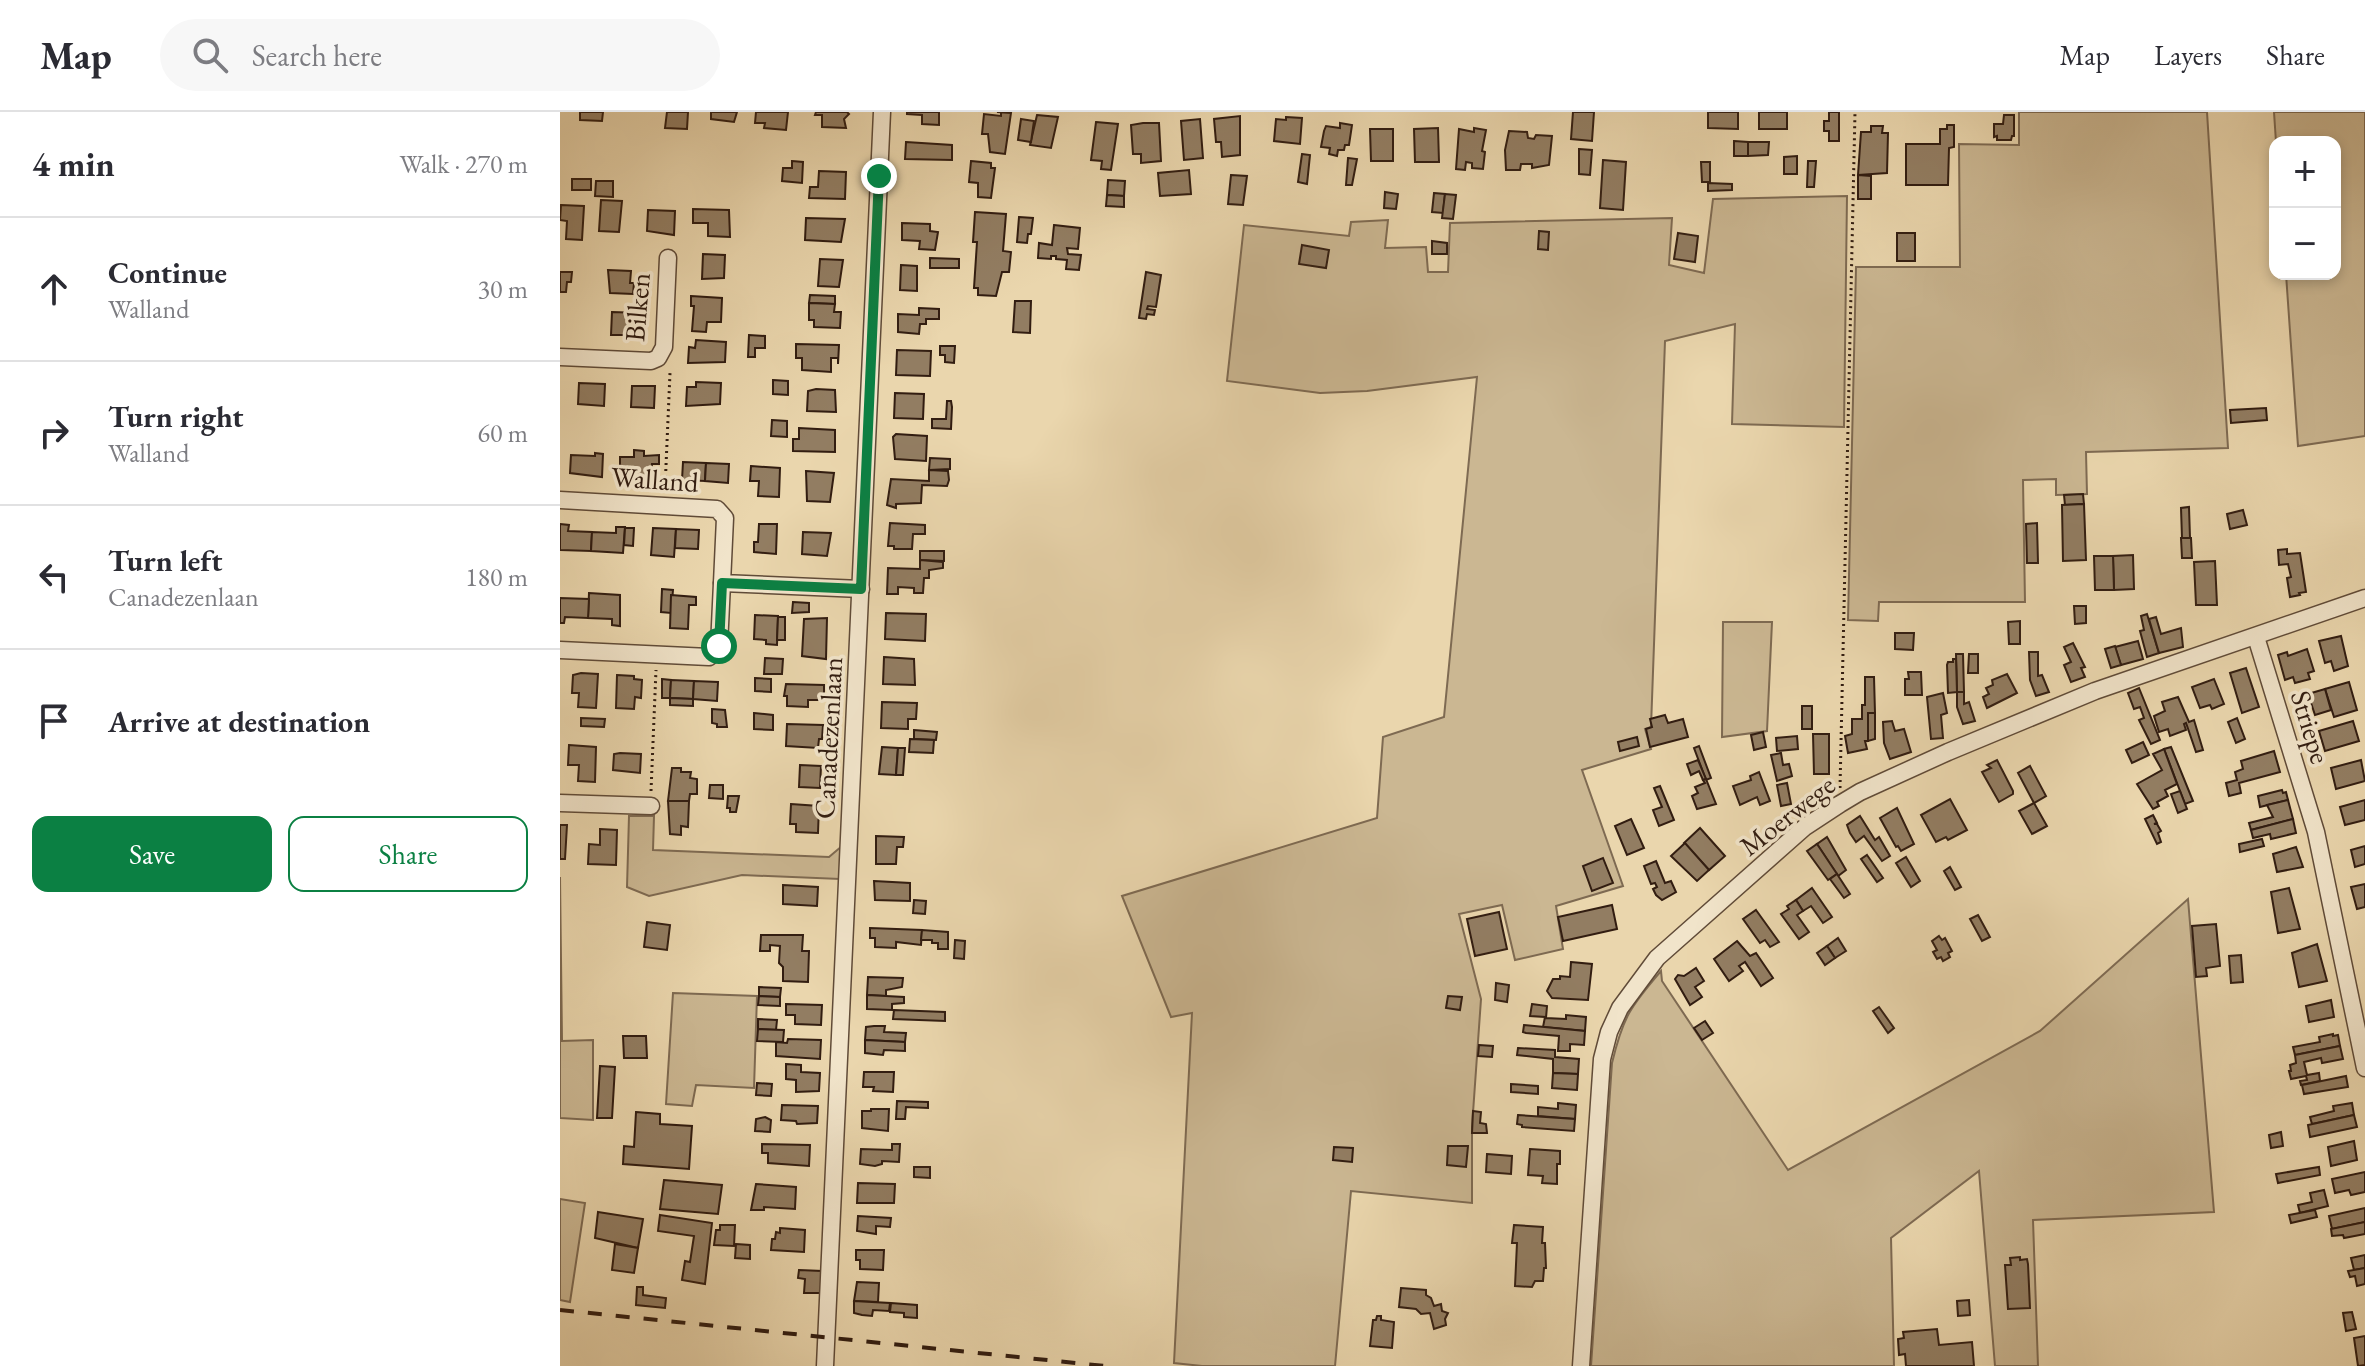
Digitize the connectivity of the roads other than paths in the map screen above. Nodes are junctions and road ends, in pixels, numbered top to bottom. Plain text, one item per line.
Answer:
1 (882, 112) edge
2 (668, 258) dead end
3 (560, 357) edge
4 (560, 500) edge
5 (722, 583) junction
6 (861, 589) junction
7 (2365, 598) edge
8 (2256, 637) junction
9 (560, 650) edge
10 (560, 803) edge
11 (651, 806) road end
12 (2365, 1068) edge
13 (825, 1366) edge
14 (1581, 1366) edge

1 - 6 street, Canadezenlaan
2 - 3 street, Bilken
4 - 5 street, Walland
5 - 6 street
5 - 9 street, Walland
6 - 13 street, Canadezenlaan
7 - 8 street, Moerwege
8 - 12 street, Striepe
8 - 14 street, Moerwege
10 - 11 street

